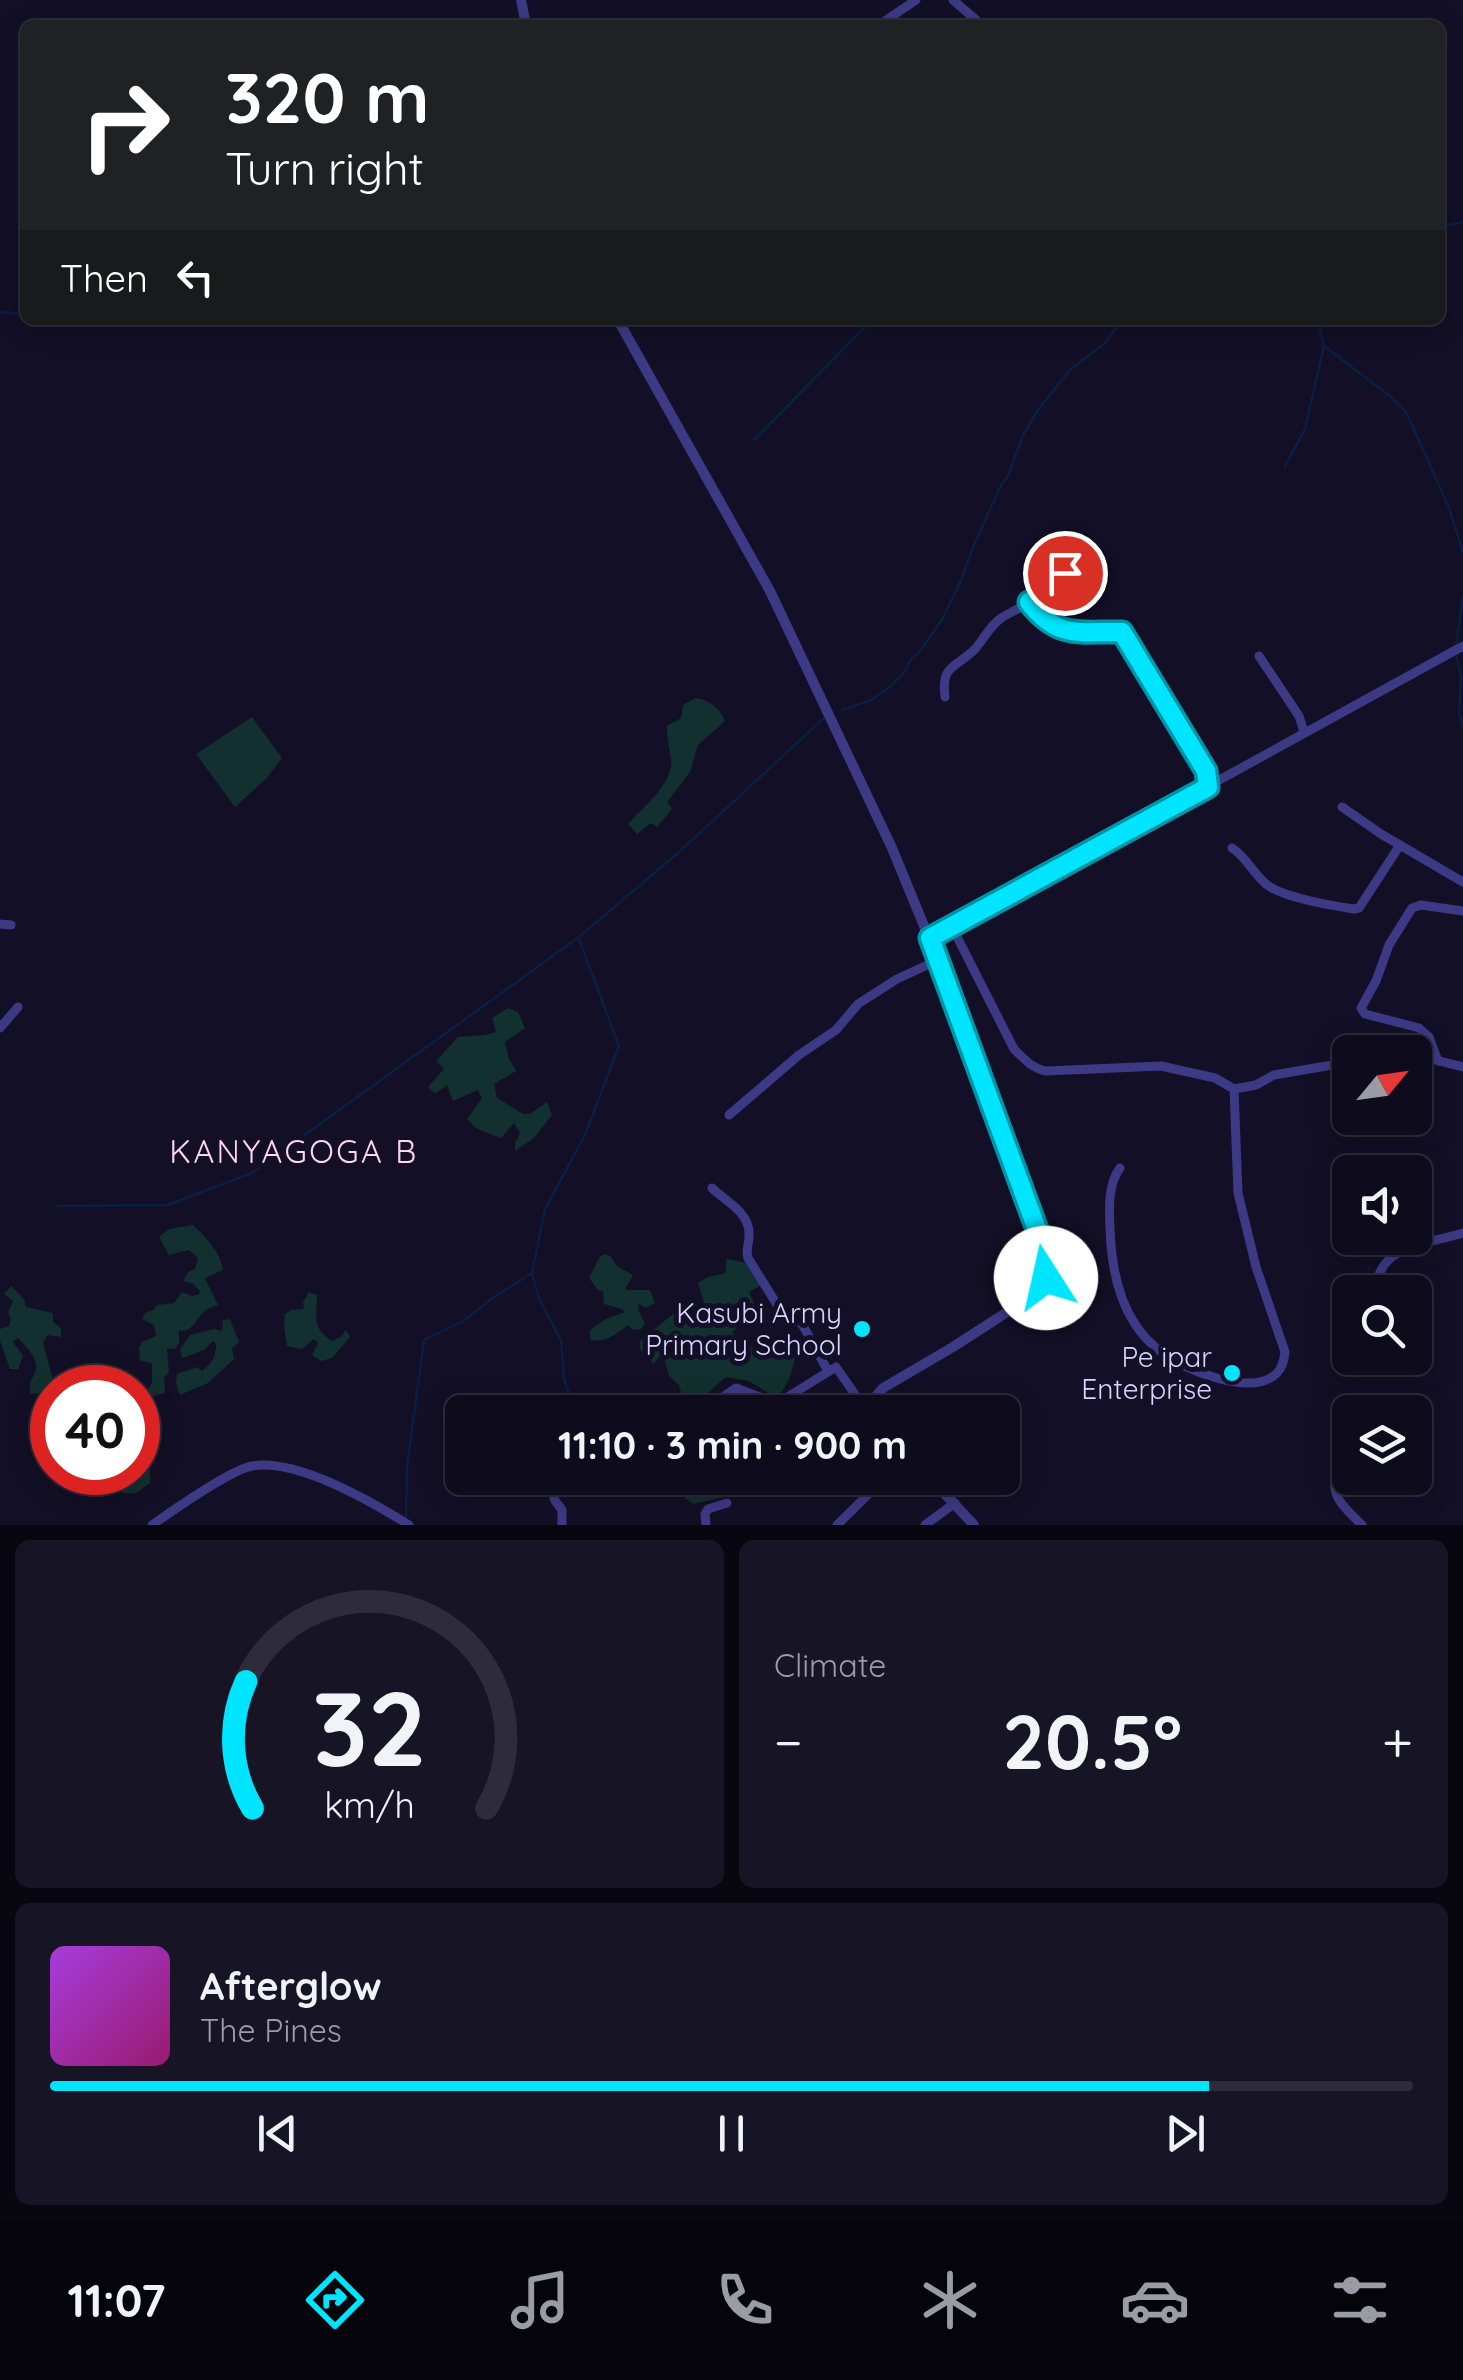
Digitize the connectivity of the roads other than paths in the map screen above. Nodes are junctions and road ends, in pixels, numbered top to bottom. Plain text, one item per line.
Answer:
1 (916, 0) edge
2 (954, 0) edge
3 (886, 20) edge
4 (976, 20) edge
5 (621, 325) edge
6 (1067, 561) dead end
7 (1029, 602) junction
8 (1463, 646) edge
9 (1259, 656) dead end
10 (945, 697) dead end
11 (1304, 732) junction
12 (1208, 787) junction
13 (1342, 807) dead end
14 (1400, 845) junction
15 (1232, 848) dead end
16 (1463, 882) edge
17 (1463, 911) edge
18 (952, 927) junction
19 (930, 938) junction
20 (938, 960) junction
21 (18, 1007) dead end
22 (0, 1028) edge
23 (1432, 1059) edge
24 (1438, 1061) junction
25 (1332, 1065) edge
26 (1463, 1067) edge
27 (1234, 1090) junction
28 (728, 1115) dead end
29 (1120, 1168) dead end
30 (712, 1188) dead end
31 (1463, 1232) edge
32 (1378, 1275) edge
33 (828, 1371) junction
34 (724, 1395) edge
35 (756, 1395) edge
36 (788, 1395) edge
37 (856, 1395) edge
38 (875, 1395) edge
39 (867, 1495) edge
40 (947, 1495) edge
41 (1337, 1495) edge
42 (554, 1499) dead end
43 (727, 1503) dead end
44 (955, 1503) junction
45 (848, 1513) junction
46 (152, 1525) edge
47 (409, 1525) edge
48 (562, 1525) edge
49 (706, 1525) edge
50 (837, 1525) edge
51 (851, 1525) edge
52 (925, 1525) edge
53 (974, 1525) edge
54 (1362, 1525) edge

1 - 3 street
2 - 4 street
5 - 19 street
6 - 7 street
7 - 10 street
7 - 12 street
8 - 11 street
9 - 11 street
11 - 12 street
12 - 18 street
13 - 14 street
14 - 15 street
14 - 16 street
17 - 24 street
18 - 19 street
18 - 27 street
19 - 20 street
20 - 28 street
20 - 38 street
21 - 22 street
23 - 24 street
24 - 26 street
25 - 27 street
27 - 29 street
30 - 33 street
31 - 32 street
33 - 36 street
33 - 37 street
34 - 35 street
39 - 45 street
40 - 44 street
41 - 54 street
42 - 48 street
43 - 49 street
44 - 52 street
44 - 53 street
45 - 50 street
45 - 51 street
46 - 47 street

